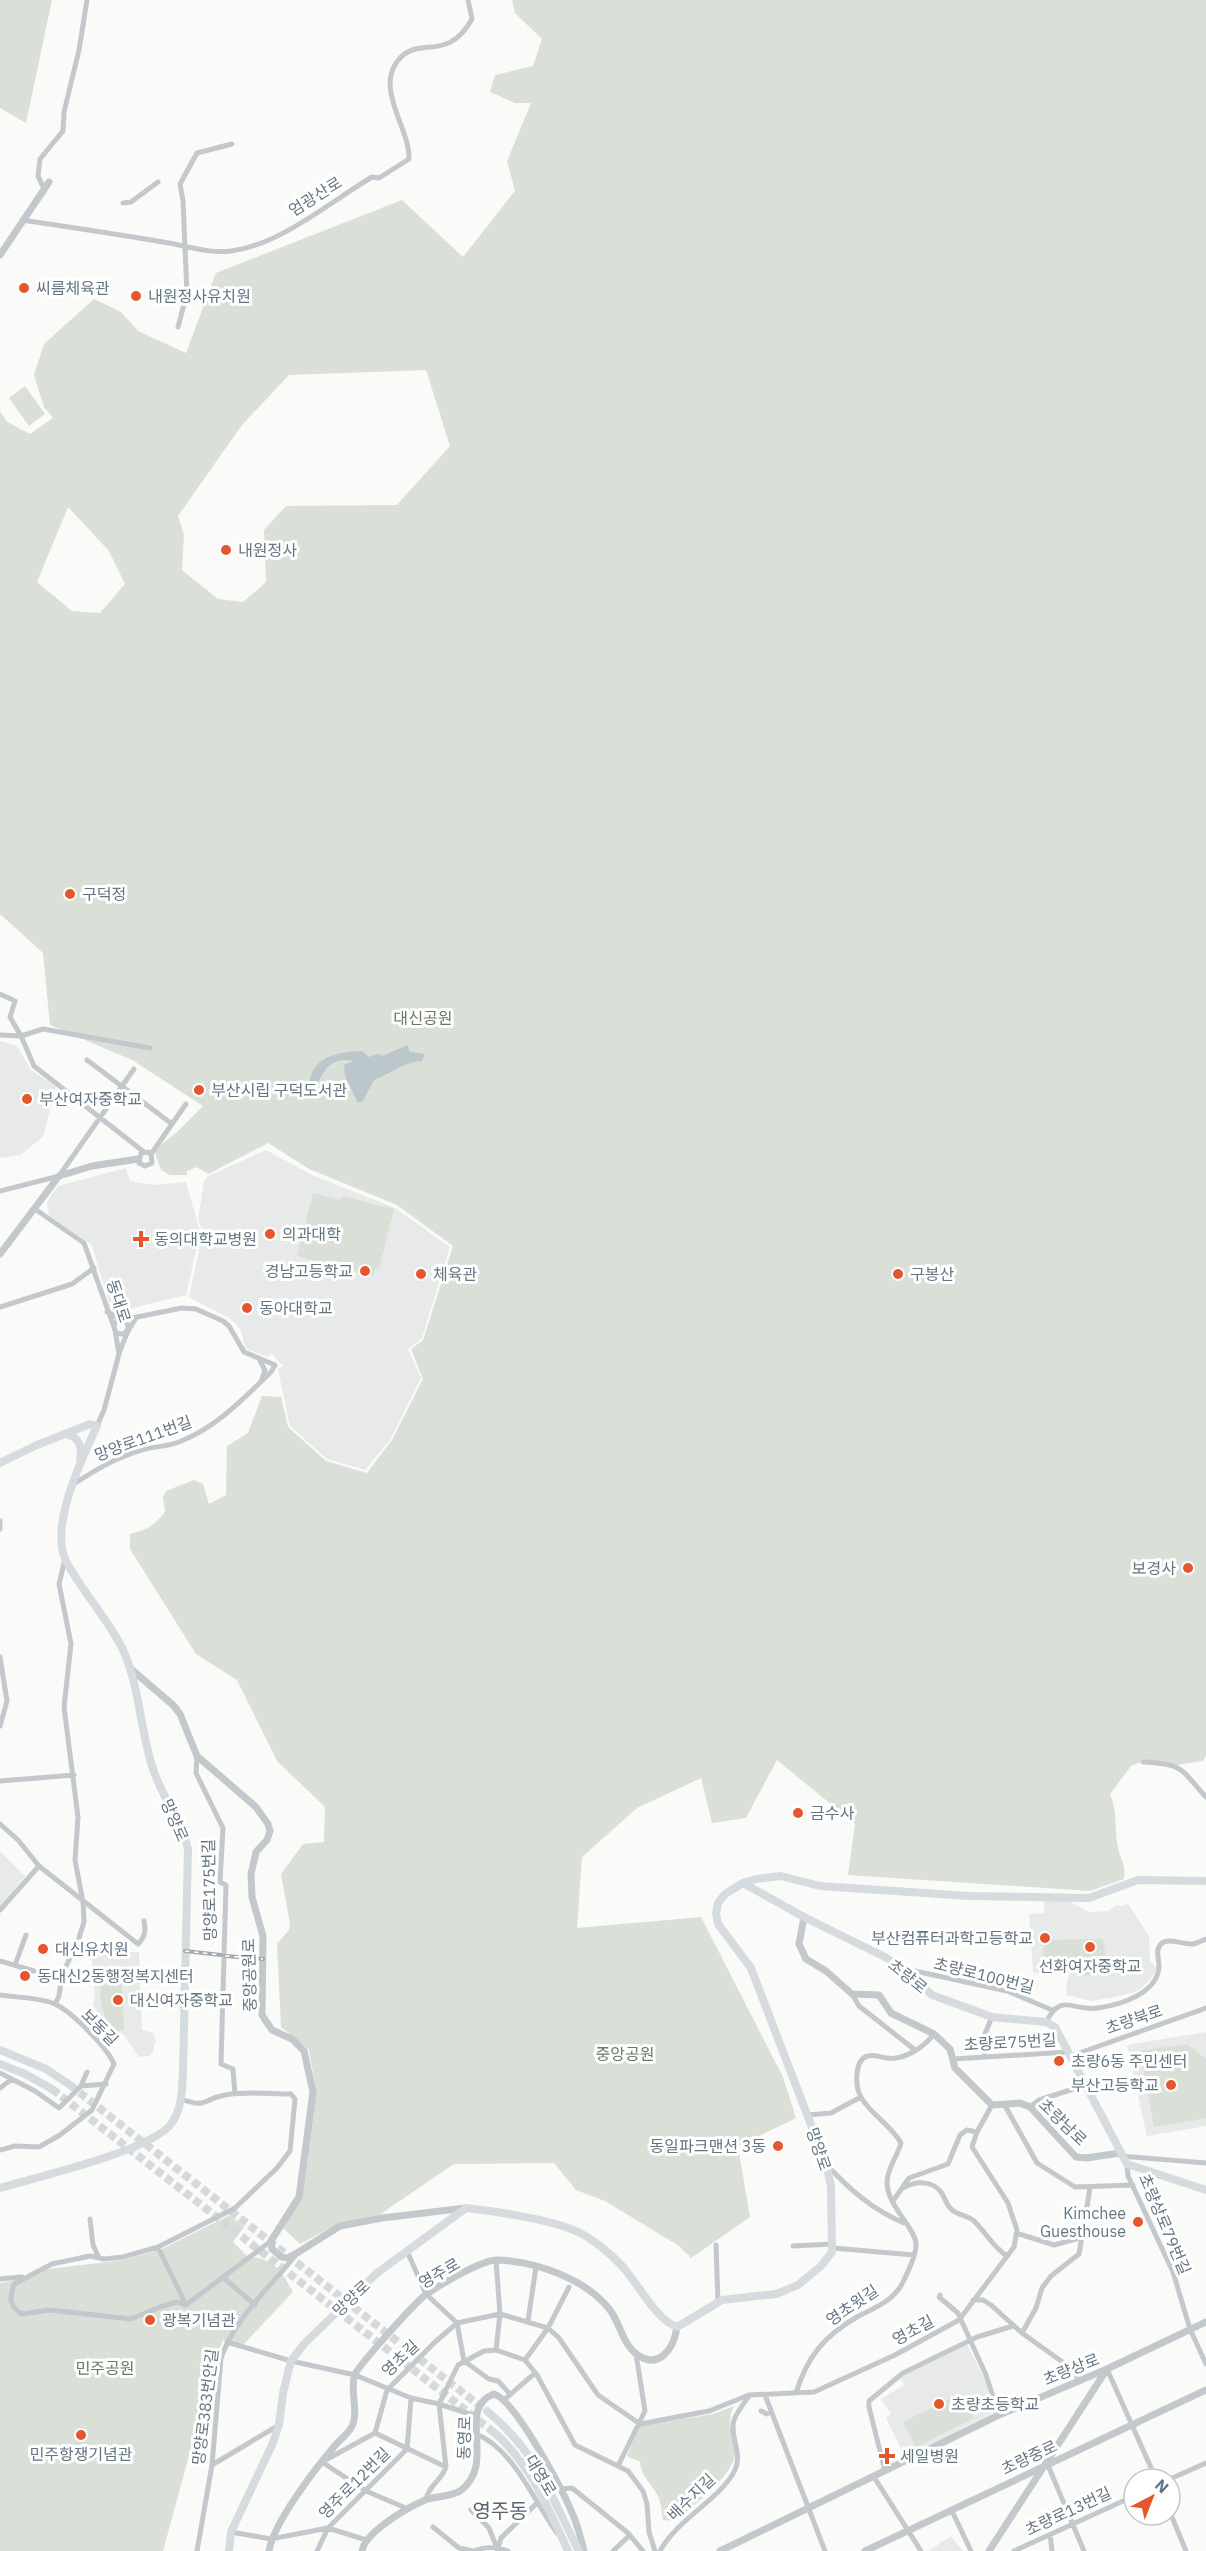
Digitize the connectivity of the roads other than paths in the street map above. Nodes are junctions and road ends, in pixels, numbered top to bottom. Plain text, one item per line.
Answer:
1 (87, 0) edge
2 (468, 0) edge
3 (232, 144) dead end
4 (158, 182) dead end
5 (46, 185) joint
6 (123, 203) dead end
7 (22, 220) junction
8 (185, 245) junction
9 (0, 255) edge
10 (178, 327) dead end
11 (0, 994) edge
12 (0, 1035) edge
13 (21, 1036) junction
14 (150, 1048) dead end
15 (87, 1060) dead end
16 (134, 1069) dead end
17 (122, 1086) junction
18 (186, 1104) dead end
19 (102, 1117) junction
20 (172, 1124) junction
21 (144, 1152) junction
22 (151, 1154) junction
23 (138, 1159) junction
24 (59, 1176) junction
25 (0, 1191) edge
26 (35, 1209) junction
27 (0, 1254) edge
28 (94, 1268) junction
29 (0, 1307) edge
30 (107, 1312) junction
31 (137, 1318) junction
32 (122, 1320) junction
33 (115, 1330) junction
34 (128, 1331) junction
35 (118, 1354) junction
36 (259, 1359) junction
37 (261, 1382) junction
38 (97, 1426) junction
39 (63, 1433) junction
40 (0, 1463) edge
41 (79, 1463) junction
42 (71, 1486) junction
43 (0, 1521) edge
44 (0, 1529) edge
45 (65, 1559) junction
46 (0, 1657) edge
47 (130, 1668) junction
48 (0, 1698) edge
49 (7, 1701) junction
50 (0, 1726) edge
51 (197, 1756) junction
52 (1143, 1762) dead end
53 (74, 1775) junction
54 (0, 1782) edge
55 (1206, 1797) edge
56 (0, 1824) edge
57 (39, 1866) junction
58 (1206, 1881) edge
59 (743, 1883) junction
60 (83, 1902) junction
61 (0, 1910) edge
62 (804, 1917) junction
63 (144, 1921) dead end
64 (26, 1935) dead end
65 (1206, 1940) edge
66 (0, 1961) edge
67 (15, 1965) junction
68 (34, 1971) dead end
69 (909, 1975) junction
70 (852, 1994) junction
71 (0, 1995) edge
72 (55, 2004) junction
73 (1206, 2008) edge
74 (1052, 2010) junction
75 (992, 2017) junction
76 (1046, 2022) junction
77 (934, 2034) junction
78 (0, 2050) edge
79 (915, 2050) junction
80 (1070, 2054) junction
81 (985, 2057) junction
82 (0, 2059) edge
83 (953, 2059) junction
84 (0, 2064) edge
85 (87, 2072) dead end
86 (0, 2073) edge
87 (25, 2074) junction
88 (12, 2079) junction
89 (106, 2084) junction
90 (70, 2085) tunnel mouth
91 (1086, 2085) junction
92 (81, 2086) junction
93 (0, 2088) edge
94 (52, 2089) tunnel mouth
95 (234, 2094) junction
96 (861, 2097) junction
97 (181, 2099) junction
98 (1004, 2104) junction
99 (992, 2105) junction
100 (1030, 2107) junction
101 (807, 2115) junction
102 (977, 2132) junction
103 (0, 2150) edge
104 (1120, 2154) junction
105 (1206, 2163) edge
106 (826, 2164) junction
107 (1127, 2164) junction
108 (843, 2182) junction
109 (1133, 2185) junction
110 (0, 2188) edge
111 (903, 2188) junction
112 (1090, 2188) junction
113 (1206, 2190) edge
114 (831, 2197) junction
115 (893, 2201) junction
116 (466, 2208) junction
117 (90, 2219) dead end
118 (904, 2223) junction
119 (1016, 2234) junction
120 (1083, 2237) junction
121 (271, 2241) junction
122 (716, 2245) dead end
123 (793, 2246) dead end
124 (833, 2246) junction
125 (158, 2247) junction
126 (407, 2251) junction
127 (296, 2254) junction
128 (914, 2255) junction
129 (1007, 2256) junction
130 (99, 2258) junction
131 (496, 2260) junction
132 (536, 2267) junction
133 (25, 2277) junction
134 (224, 2278) junction
135 (0, 2279) edge
136 (569, 2288) dead end
137 (426, 2294) junction
138 (940, 2295) dead end
139 (973, 2300) junction
140 (718, 2302) junction
141 (186, 2305) junction
142 (255, 2305) junction
143 (500, 2314) junction
144 (959, 2320) junction
145 (528, 2321) junction
146 (1206, 2322) edge
147 (457, 2323) junction
148 (1013, 2326) junction
149 (677, 2327) junction
150 (549, 2328) junction
151 (1190, 2330) junction
152 (1022, 2333) junction
153 (969, 2341) junction
154 (227, 2342) junction
155 (496, 2350) junction
156 (636, 2354) junction
157 (525, 2360) junction
158 (291, 2361) junction
159 (464, 2361) junction
160 (1206, 2364) edge
161 (1107, 2369) junction
162 (535, 2373) junction
163 (355, 2375) junction
164 (1078, 2380) junction
165 (387, 2390) junction
166 (1206, 2390) edge
167 (796, 2393) junction
168 (749, 2395) junction
169 (765, 2395) junction
170 (507, 2397) junction
171 (411, 2398) junction
172 (439, 2404) junction
173 (487, 2411) tunnel mouth
174 (761, 2411) dead end
175 (767, 2414) dead end
176 (999, 2415) junction
177 (476, 2416) junction
178 (640, 2424) junction
179 (279, 2425) junction
180 (1131, 2425) junction
181 (375, 2433) junction
182 (476, 2434) junction
183 (496, 2434) tunnel mouth
184 (407, 2449) junction
185 (322, 2462) junction
186 (1047, 2463) junction
187 (1206, 2463) edge
188 (212, 2465) junction
189 (618, 2466) junction
190 (446, 2467) junction
191 (1150, 2467) edge
192 (885, 2471) junction
193 (1182, 2474) edge
194 (874, 2477) junction
195 (561, 2489) junction
196 (366, 2491) junction
197 (426, 2500) junction
198 (1122, 2502) edge
199 (537, 2503) junction
200 (408, 2509) junction
201 (807, 2509) junction
202 (951, 2509) junction
203 (471, 2510) dead end
204 (1073, 2524) junction
205 (434, 2526) dead end
206 (1176, 2527) edge
207 (328, 2528) junction
208 (907, 2530) junction
209 (231, 2532) junction
210 (575, 2533) junction
211 (630, 2535) junction
212 (1050, 2535) junction
213 (271, 2539) junction
214 (366, 2540) junction
215 (563, 2541) junction
216 (497, 2549) edge
217 (196, 2551) edge
218 (229, 2551) edge
219 (268, 2551) edge
220 (317, 2551) edge
221 (362, 2551) edge
222 (473, 2551) edge
223 (508, 2551) edge
224 (566, 2551) edge
225 (582, 2551) edge
226 (613, 2551) edge
227 (643, 2551) edge
228 (655, 2551) edge
229 (660, 2551) edge
230 (720, 2551) edge
231 (825, 2551) edge
232 (865, 2551) edge
233 (921, 2551) edge
234 (971, 2551) edge
235 (989, 2551) edge
236 (1014, 2551) edge
237 (1052, 2551) edge
238 (1084, 2551) edge
239 (1186, 2551) edge

1 - 5 street
2 - 8 street, 엄광산로
3 - 8 street
4 - 6 street
5 - 7 street
7 - 8 street, 엄광산로
7 - 9 street
8 - 10 street
11 - 13 street
12 - 13 street
13 - 14 street
13 - 19 street
15 - 17 street
16 - 17 street
17 - 19 street
17 - 20 street
18 - 20 street
19 - 21 street
19 - 24 street
20 - 22 street
21 - 22 street
21 - 23 street
22 - 23 street
23 - 24 street
24 - 25 street
24 - 26 street
26 - 27 street
26 - 28 street, 동대로
28 - 29 street
28 - 30 street, 동대로
30 - 32 street
30 - 33 street, 동대로
31 - 32 street
31 - 34 street
31 - 36 street
32 - 33 street
32 - 34 street
33 - 34 street
33 - 35 street, 동대로
34 - 35 street
35 - 38 street, 동대로
36 - 37 street
36 - 37 street, 망양로111번길
37 - 42 street, 망양로111번길
38 - 39 main road
38 - 41 main road, 망양로
39 - 40 main road
39 - 41 main road
41 - 42 main road, 망양로
42 - 45 main road, 망양로
43 - 44 street
45 - 47 main road, 망양로
45 - 53 street
46 - 49 street
47 - 51 street, 중앙공원로
47 - 97 main road, 망양로
48 - 49 street
49 - 50 street
51 - 95 street, 망양로175번길
51 - 121 street, 중앙공원로
52 - 55 street
53 - 54 street
53 - 60 street
56 - 57 street
57 - 60 street
57 - 61 street
58 - 59 main road, 망양로
59 - 62 main road, 초량로
59 - 101 main road, 망양로
60 - 63 street
60 - 72 street
62 - 69 main road, 초량로
62 - 70 street
64 - 67 street
65 - 74 street
66 - 67 street
67 - 68 street
69 - 74 street, 초량로100번길
69 - 75 main road, 초량로
70 - 77 street
70 - 79 street
71 - 72 street
72 - 89 street, 보동길
73 - 80 street, 초량북로
74 - 76 street
75 - 76 main road, 초량로
75 - 81 street
76 - 80 main road
77 - 79 street
77 - 83 street
78 - 90 main road
79 - 96 street
80 - 81 street, 초량로75번길
80 - 91 main road
81 - 83 street, 초량로75번길
82 - 87 main road
83 - 99 street
84 - 87 main road
85 - 92 street
86 - 88 street
87 - 94 main road
88 - 92 street
88 - 93 street
89 - 92 street
89 - 103 street, 보동길
91 - 100 street
91 - 104 main road
95 - 97 street
95 - 125 street
96 - 101 street
96 - 115 street
97 - 110 main road, 망양로
98 - 99 street, 초량남로
98 - 100 street, 초량남로
98 - 112 street
99 - 102 street
100 - 104 street, 초량남로
101 - 106 main road, 망양로
102 - 111 street
102 - 119 street
104 - 105 street
104 - 107 main road
106 - 108 street
106 - 114 main road, 망양로
107 - 109 street, 초량상로79번길
107 - 113 main road
108 - 114 street
108 - 118 street
109 - 112 street
109 - 151 street, 초량상로79번길
111 - 115 street
111 - 129 street
112 - 120 street
114 - 124 main road, 망양로
115 - 118 street
116 - 126 main road, 망양로
116 - 127 street
116 - 149 main road
117 - 130 street
118 - 128 street
119 - 120 street
119 - 129 street, 영초길
120 - 152 street
121 - 127 street
121 - 134 street
122 - 140 street
123 - 124 street
124 - 128 street
124 - 140 main road
125 - 130 street
125 - 141 street
126 - 137 street
126 - 158 main road, 망양로
127 - 142 street, 망양로383번안길
128 - 167 street, 영초윗길
129 - 139 street, 영초길
130 - 133 street
131 - 132 street
131 - 137 street, 영주로
131 - 143 street
132 - 145 street
132 - 156 street
133 - 135 street
133 - 141 street
134 - 141 street
134 - 142 street
136 - 150 street
137 - 147 street
137 - 163 street, 영주로
138 - 144 street
139 - 144 street, 영초길
139 - 148 street
140 - 149 main road
142 - 154 street, 망양로383번안길
143 - 145 street
143 - 147 street
143 - 155 street
144 - 153 street
144 - 167 street, 영초길
145 - 150 street
146 - 151 street, 초량상로
147 - 159 street
147 - 165 street, 영초길
148 - 152 street
148 - 153 street
149 - 156 street
150 - 157 street
150 - 178 street
151 - 160 street, 초량상로79번길
151 - 161 street, 초량상로
152 - 164 street
153 - 176 street
153 - 192 street
154 - 158 street
154 - 188 street, 망양로383번안길
155 - 157 street
155 - 159 street
156 - 178 street
157 - 162 street
158 - 163 street
158 - 179 main road, 망양로
159 - 170 street
159 - 172 street
161 - 164 street, 초량상로
161 - 180 street
161 - 186 street
162 - 170 street
162 - 189 street
163 - 165 street
163 - 185 street
164 - 176 street, 초량상로
165 - 171 street
165 - 181 street, 영초길
166 - 180 street, 초량중로
167 - 169 street, 영초길
168 - 169 street, 영초길
168 - 178 street, 영초길
168 - 229 street, 배수지길
169 - 201 street
170 - 177 street, 동영로
170 - 195 street
171 - 172 street
171 - 184 street, 영주로12번길
172 - 177 street
172 - 190 street
173 - 210 main road, 대영로
174 - 175 street
176 - 192 street, 초량상로
177 - 182 street, 동영로
178 - 189 street
179 - 188 street
179 - 209 main road, 망양로
180 - 186 street, 초량중로
180 - 191 street
181 - 184 street
181 - 185 street
182 - 197 street, 동영로
182 - 199 street
183 - 215 main road, 대영로
184 - 190 street
184 - 196 street, 영주로12번길
185 - 196 street
185 - 213 street
186 - 202 street, 초량중로
186 - 204 street
186 - 235 street
187 - 193 street
188 - 217 street, 망양로383번안길
189 - 228 street
190 - 197 street
192 - 194 street, 초량상로
194 - 201 street, 초량상로
194 - 208 street
195 - 210 street
195 - 211 street
196 - 200 street
196 - 207 street, 영주로12번길
197 - 200 street, 동영로
198 - 204 street, 초량로13번길
199 - 215 street
199 - 216 street
200 - 214 street, 동영로
201 - 230 street, 초량상로
201 - 231 street
202 - 208 street, 초량중로
202 - 234 street
203 - 216 street
204 - 212 street, 초량로13번길
204 - 238 street
205 - 222 street
206 - 239 street
207 - 213 street
207 - 214 street
207 - 220 street, 영주로12번길
208 - 232 street, 초량중로
208 - 233 street
209 - 213 street
209 - 218 main road, 망양로
210 - 225 main road, 대영로
211 - 226 street
211 - 227 street
212 - 236 street, 초량로13번길
212 - 237 street
213 - 219 street
214 - 221 street
215 - 224 main road, 대영로
216 - 222 street
216 - 223 street

